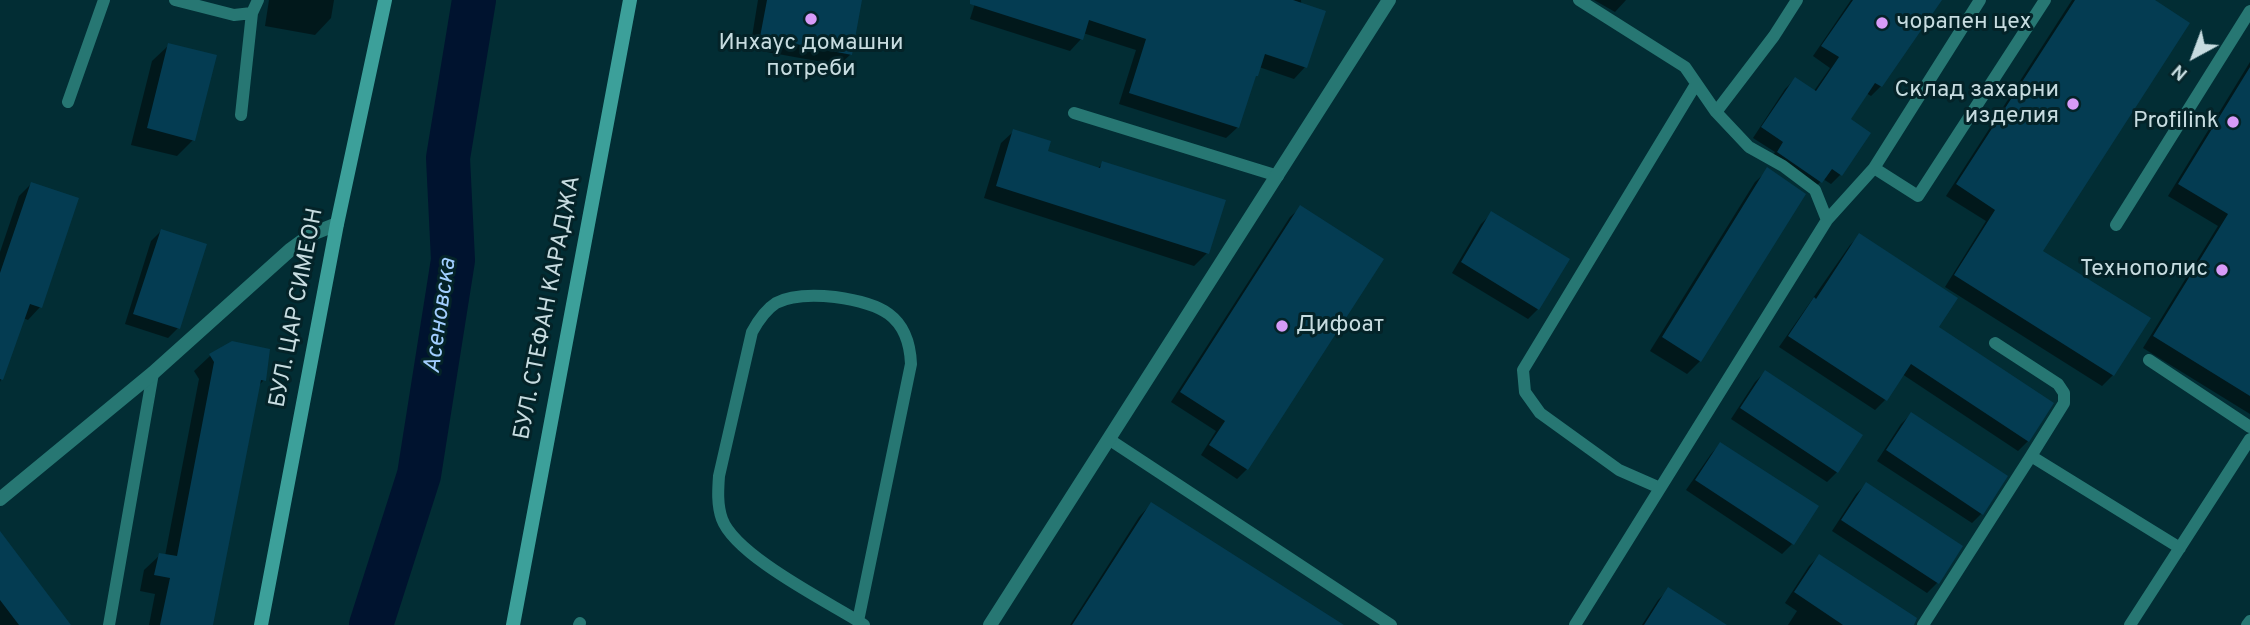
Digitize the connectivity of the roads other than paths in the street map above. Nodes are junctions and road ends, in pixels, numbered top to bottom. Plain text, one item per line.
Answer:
1 (104, 0) edge
2 (175, 0) edge
3 (258, 0) edge
4 (384, 0) edge
5 (630, 0) edge
6 (1390, 0) edge
7 (1579, 0) edge
8 (1797, 0) edge
9 (1980, 0) edge
10 (2045, 0) edge
11 (2250, 11) edge
12 (252, 13) junction
13 (1696, 84) junction
14 (68, 102) dead end
15 (1716, 112) junction
16 (1073, 113) dead end
17 (241, 115) dead end
18 (1874, 168) junction
19 (1278, 176) junction
20 (1827, 220) junction
21 (337, 224) junction
22 (2116, 225) dead end
23 (1995, 343) dead end
24 (2149, 360) dead end
25 (153, 373) junction
26 (2250, 427) edge
27 (2250, 439) edge
28 (1110, 440) junction
29 (2031, 456) junction
30 (1660, 488) junction
31 (0, 499) edge
32 (2180, 548) junction
33 (861, 623) edge
34 (109, 625) edge
35 (261, 625) edge
36 (513, 625) edge
37 (990, 625) edge
38 (1391, 625) edge
39 (1575, 625) edge
40 (1923, 625) edge
41 (2130, 625) edge

1 - 14 lane
2 - 12 lane
3 - 12 lane
4 - 21 main road, БУЛ. ЦАР СИМЕОН
5 - 36 main road, БУЛ. СТЕФАН КАРАДЖА
6 - 19 street
7 - 13 lane
8 - 15 lane
9 - 18 lane
10 - 18 lane
11 - 22 lane
12 - 17 lane
13 - 15 lane
13 - 30 lane
15 - 20 lane
16 - 19 lane
18 - 20 lane
19 - 28 street
20 - 30 lane
21 - 25 street
21 - 35 main road, БУЛ. ЦАР СИМЕОН
23 - 29 lane
24 - 26 lane
25 - 31 street
25 - 34 lane
27 - 32 lane
28 - 37 street
28 - 38 lane
29 - 32 lane
29 - 40 lane
30 - 39 lane
32 - 41 lane
33 - 33 lane

